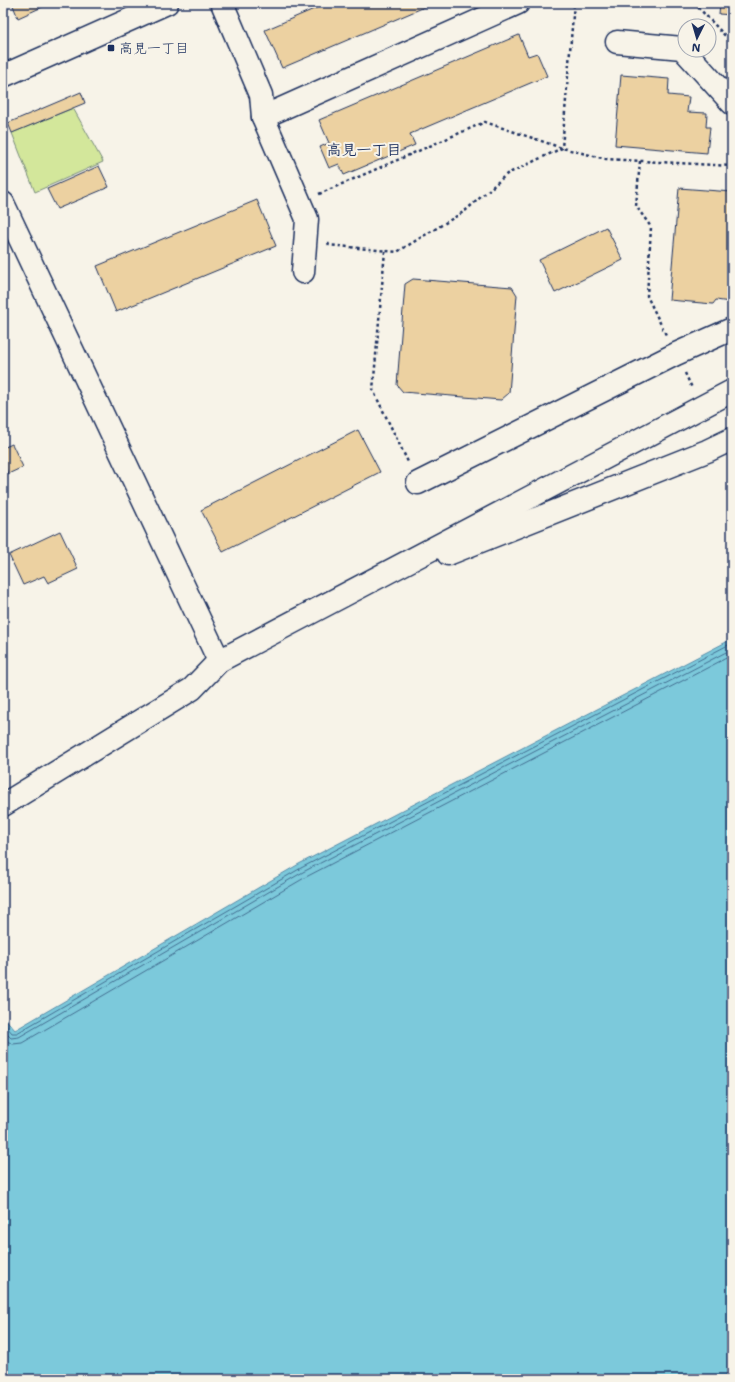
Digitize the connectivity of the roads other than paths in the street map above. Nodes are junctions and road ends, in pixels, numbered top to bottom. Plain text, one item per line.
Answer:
1 (167, 3) edge
2 (222, 3) edge
3 (518, 3) edge
4 (617, 42) dead end
5 (3, 76) edge
6 (732, 103) edge
7 (263, 117) junction
8 (3, 204) edge
9 (303, 272) dead end
10 (732, 329) edge
11 (732, 391) edge
12 (732, 439) edge
13 (418, 483) road end
14 (339, 597) junction
15 (219, 661) junction
16 (3, 805) edge

1 - 5 street
2 - 7 street
3 - 7 street
4 - 6 street
7 - 9 street
8 - 15 street
10 - 13 street
11 - 14 street
12 - 14 street
14 - 15 street
15 - 16 street

